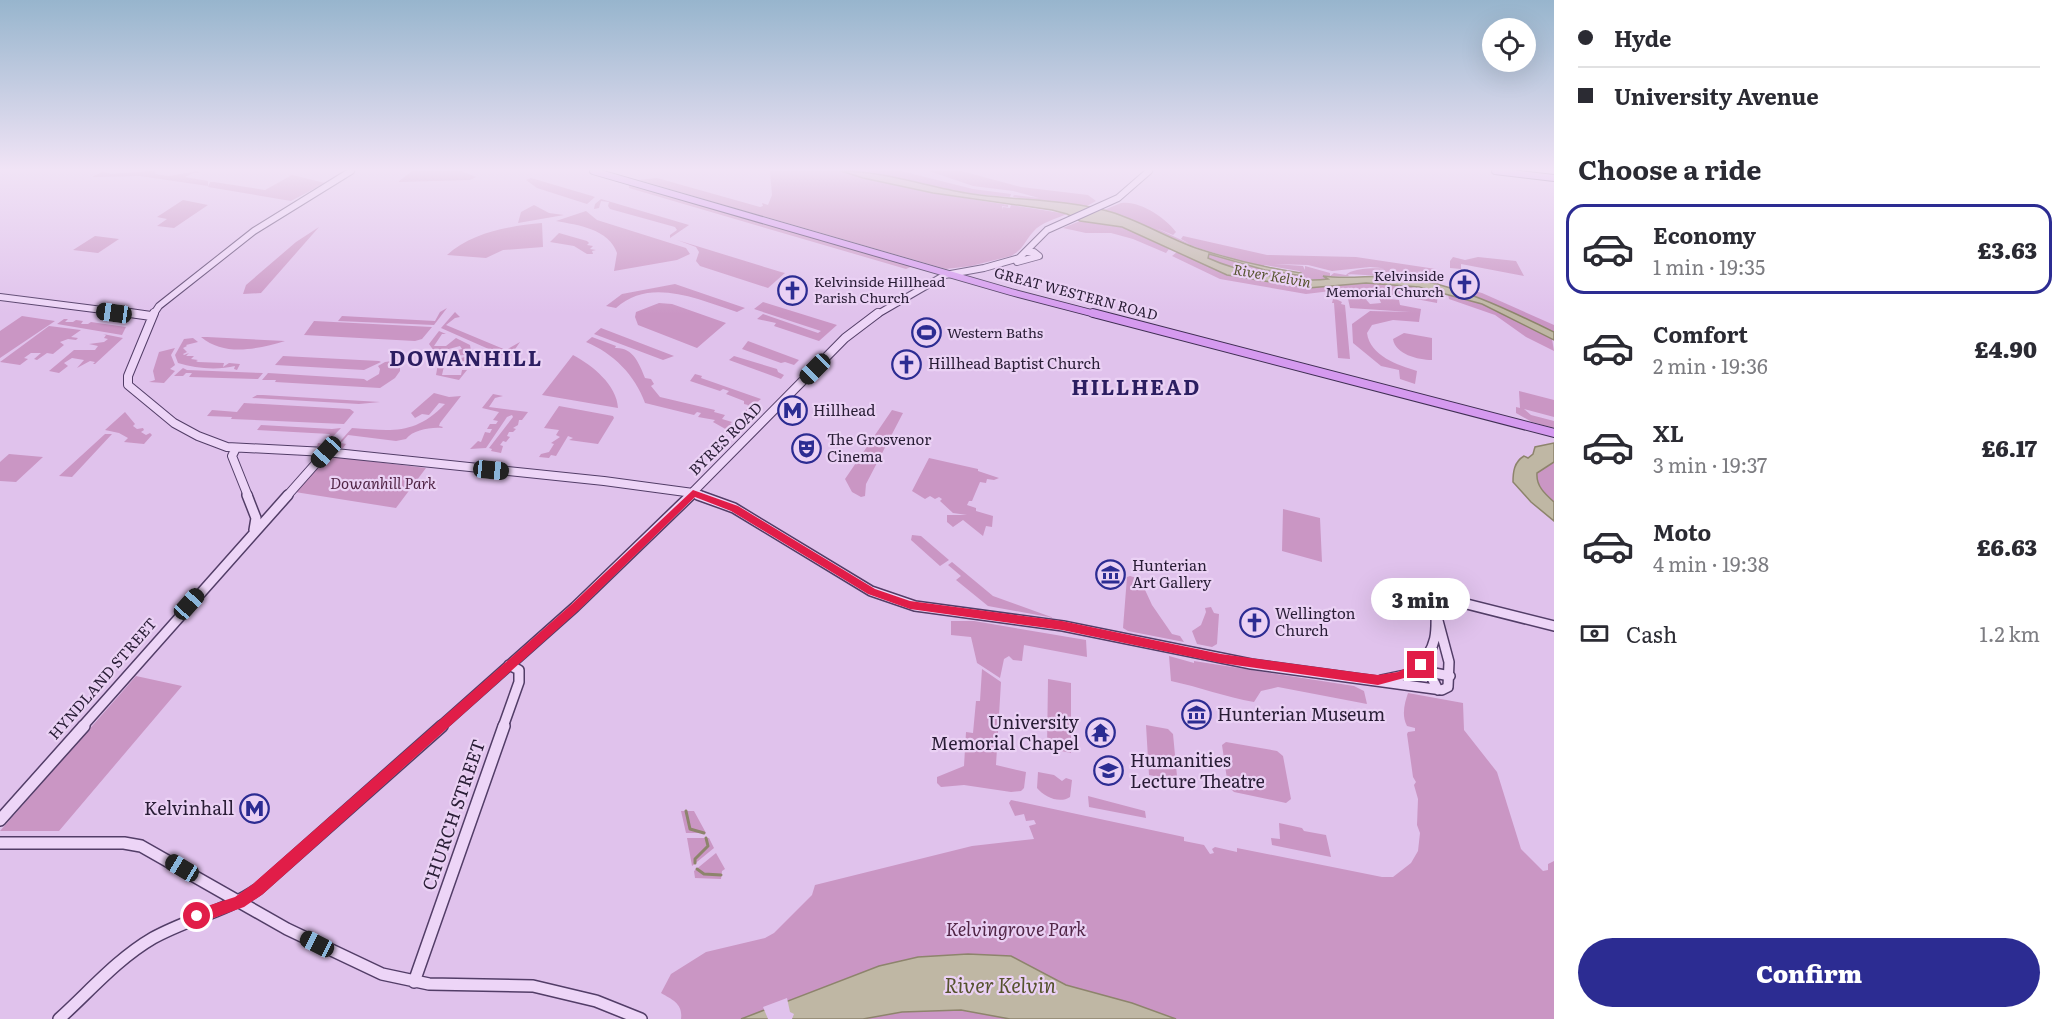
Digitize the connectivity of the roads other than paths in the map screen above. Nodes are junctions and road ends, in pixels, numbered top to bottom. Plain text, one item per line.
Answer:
1 (275, 219) edge
2 (758, 219) edge
3 (1072, 219) edge
4 (1036, 243) junction
5 (1026, 253) junction
6 (1035, 255) junction
7 (1002, 264) junction
8 (926, 267) junction
9 (984, 268) junction
10 (948, 274) junction
11 (987, 285) junction
12 (925, 286) junction
13 (0, 297) edge
14 (152, 316) junction
15 (1554, 433) edge
16 (236, 448) junction
17 (326, 452) junction
18 (693, 493) junction
19 (254, 531) junction
20 (1437, 617) junction
21 (1554, 626) edge
22 (509, 665) junction
23 (1426, 665) junction
24 (1450, 676) junction
25 (1378, 680) junction
26 (1438, 690) junction
27 (0, 820) edge
28 (0, 843) edge
29 (239, 902) junction
30 (414, 982) junction
31 (59, 1019) edge
32 (641, 1019) edge

1 - 14 street
2 - 8 main road, GREAT WESTERN ROAD
3 - 4 street
4 - 5 street
4 - 6 street
5 - 6 street
5 - 7 street
6 - 7 street
7 - 9 street, BYRES ROAD
8 - 10 main road, GREAT WESTERN ROAD
8 - 12 street
9 - 10 street, BYRES ROAD
9 - 11 street
10 - 11 main road, GREAT WESTERN ROAD
10 - 12 street, BYRES ROAD
11 - 15 main road, GREAT WESTERN ROAD
12 - 18 street, BYRES ROAD
13 - 14 street
14 - 16 street
16 - 17 street
16 - 19 street
17 - 18 street
17 - 19 street, HYNDLAND STREET
18 - 22 street, BYRES ROAD
18 - 25 street
19 - 27 street, HYNDLAND STREET
20 - 21 street
20 - 23 street
20 - 24 street
22 - 29 street, BYRES ROAD
22 - 30 street, CHURCH STREET
23 - 24 street
23 - 25 street
23 - 26 street
24 - 26 street
25 - 26 street
28 - 29 street
29 - 30 street
29 - 31 street, BYRES ROAD
30 - 32 street

